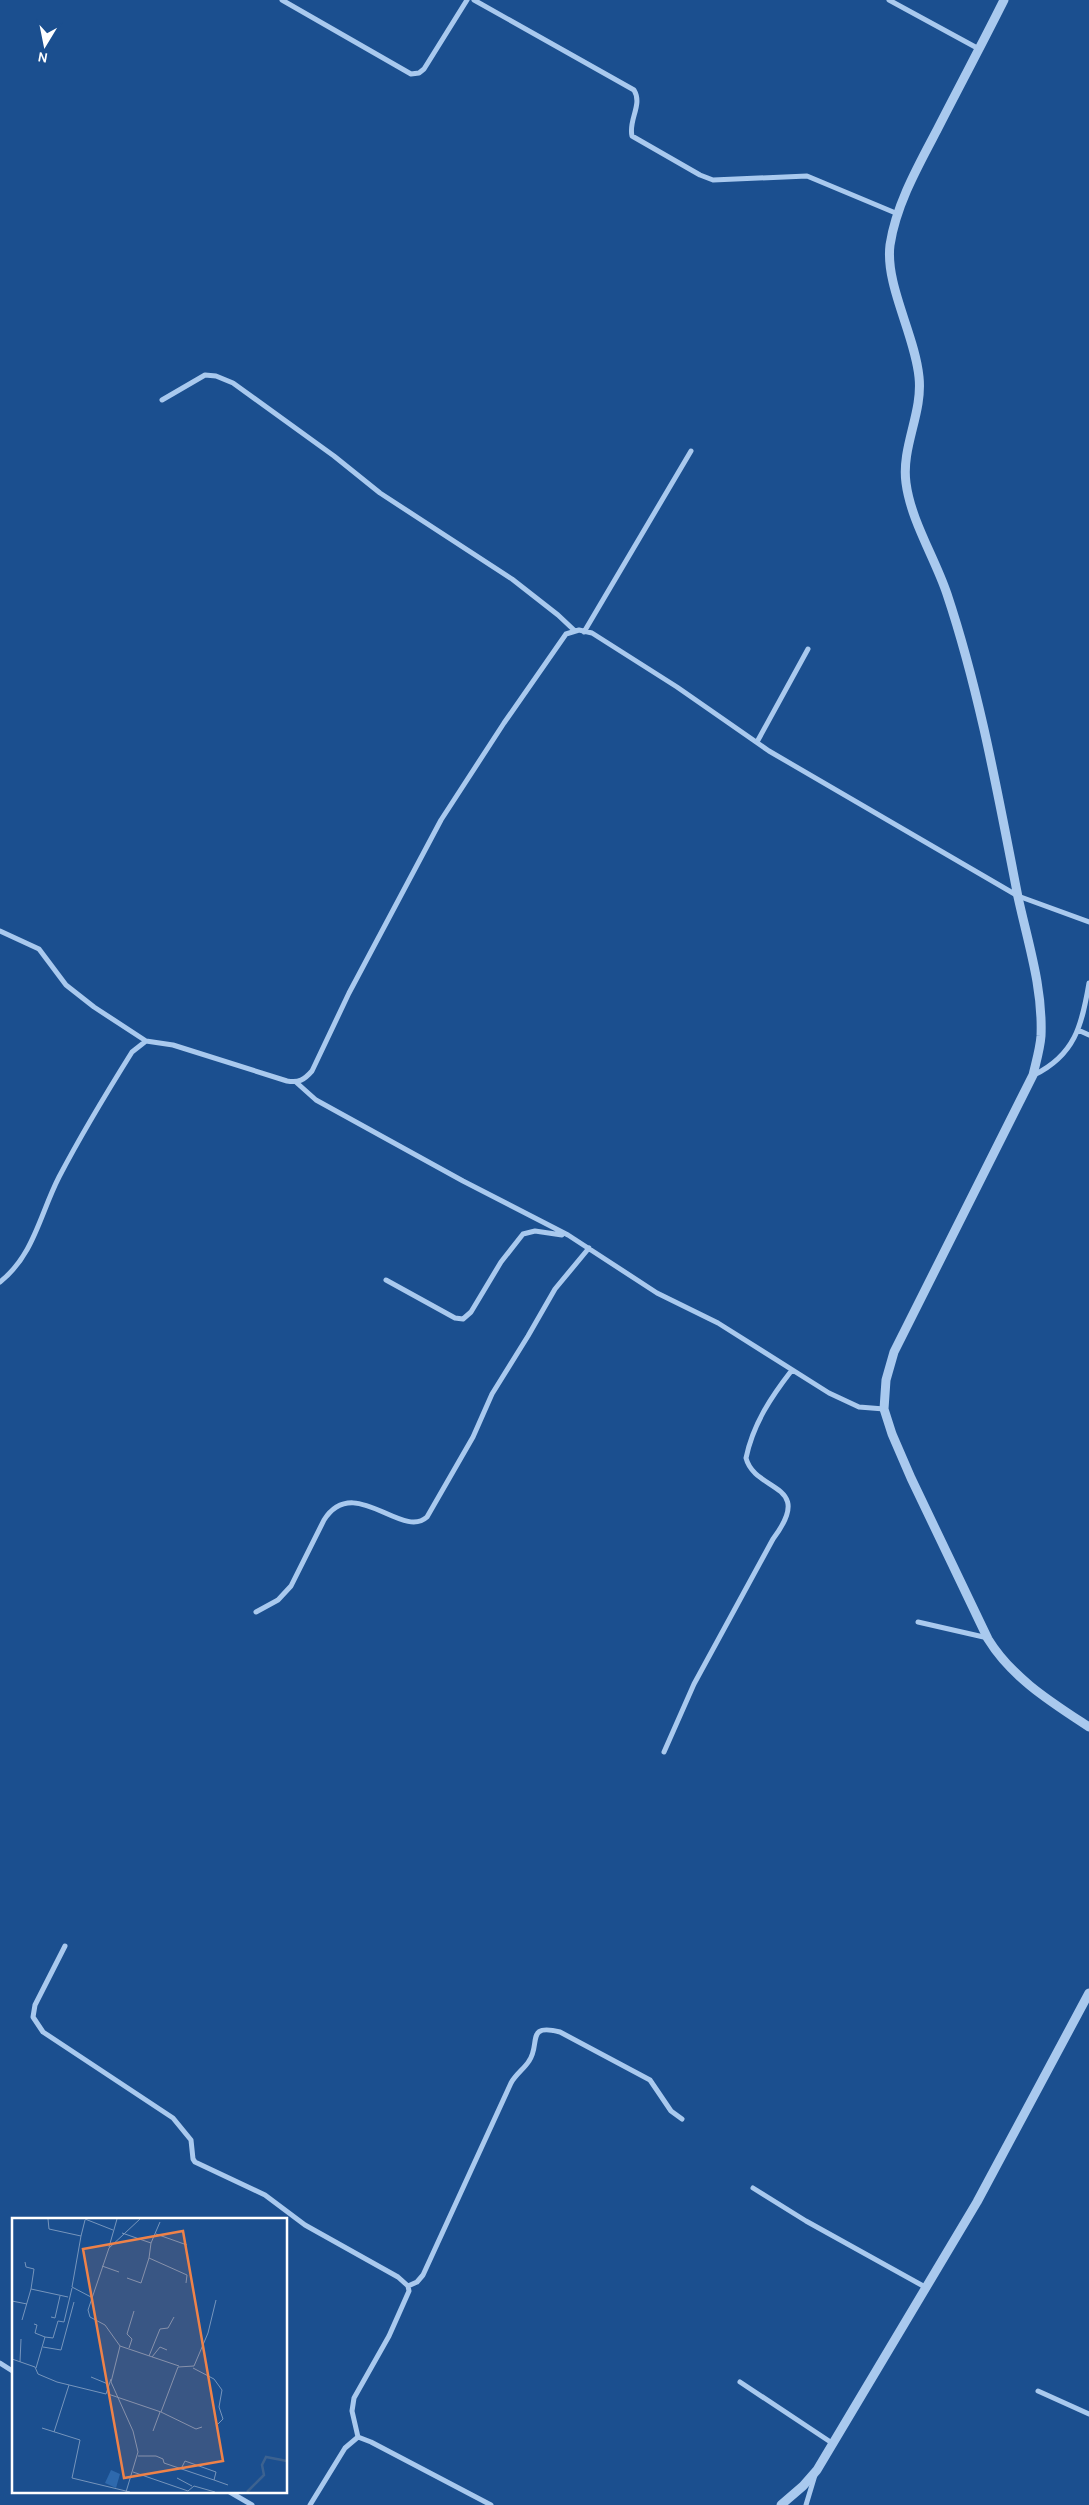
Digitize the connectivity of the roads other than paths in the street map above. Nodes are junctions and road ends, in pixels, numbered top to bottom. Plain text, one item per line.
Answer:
1 (282, 0) edge
2 (467, 0) edge
3 (474, 0) edge
4 (889, 0) edge
5 (1004, 0) edge
6 (979, 49) junction
7 (898, 214) junction
8 (162, 400) dead end
9 (690, 451) dead end
10 (575, 631) junction
11 (584, 632) junction
12 (808, 649) dead end
13 (757, 742) junction
14 (1018, 896) junction
15 (1089, 922) edge
16 (0, 930) edge
17 (1089, 983) edge
18 (1078, 1030) junction
19 (1089, 1035) edge
20 (146, 1041) junction
21 (1033, 1075) junction
22 (297, 1083) junction
23 (568, 1235) junction
24 (589, 1248) junction
25 (386, 1280) dead end
26 (0, 1282) edge
27 (792, 1370) junction
28 (884, 1409) junction
29 (256, 1612) dead end
30 (918, 1622) dead end
31 (988, 1639) junction
32 (1089, 1727) edge
33 (664, 1752) dead end
34 (65, 1946) dead end
35 (1089, 1993) edge
36 (682, 2119) dead end
37 (753, 2188) dead end
38 (408, 2286) junction
39 (925, 2287) junction
40 (0, 2363) edge
41 (12, 2371) edge
42 (740, 2382) dead end
43 (1038, 2391) dead end
44 (1089, 2414) edge
45 (358, 2437) junction
46 (832, 2443) junction
47 (817, 2470) junction
48 (230, 2492) edge
49 (252, 2505) edge
50 (310, 2505) edge
51 (491, 2505) edge
52 (781, 2505) edge
53 (806, 2505) edge

1 - 2 street
3 - 7 street
4 - 6 street
5 - 6 street
6 - 7 street
7 - 14 street
8 - 10 street
9 - 11 street
10 - 11 street
10 - 22 street
11 - 13 street
12 - 13 street
13 - 14 street
14 - 15 street
14 - 21 street
16 - 20 street
17 - 18 street
18 - 19 street
18 - 21 street
20 - 22 street
20 - 26 street
21 - 28 street
22 - 23 street
23 - 24 street
23 - 25 street
24 - 27 street
24 - 29 street
27 - 28 street
27 - 33 street
28 - 31 street
30 - 31 street
31 - 32 street
34 - 38 street
35 - 39 street
36 - 38 street
37 - 39 street
38 - 45 street
39 - 46 street
40 - 41 street
42 - 46 street
43 - 44 street
45 - 50 street
45 - 51 street
46 - 47 street
47 - 52 street
47 - 53 street
48 - 49 street

